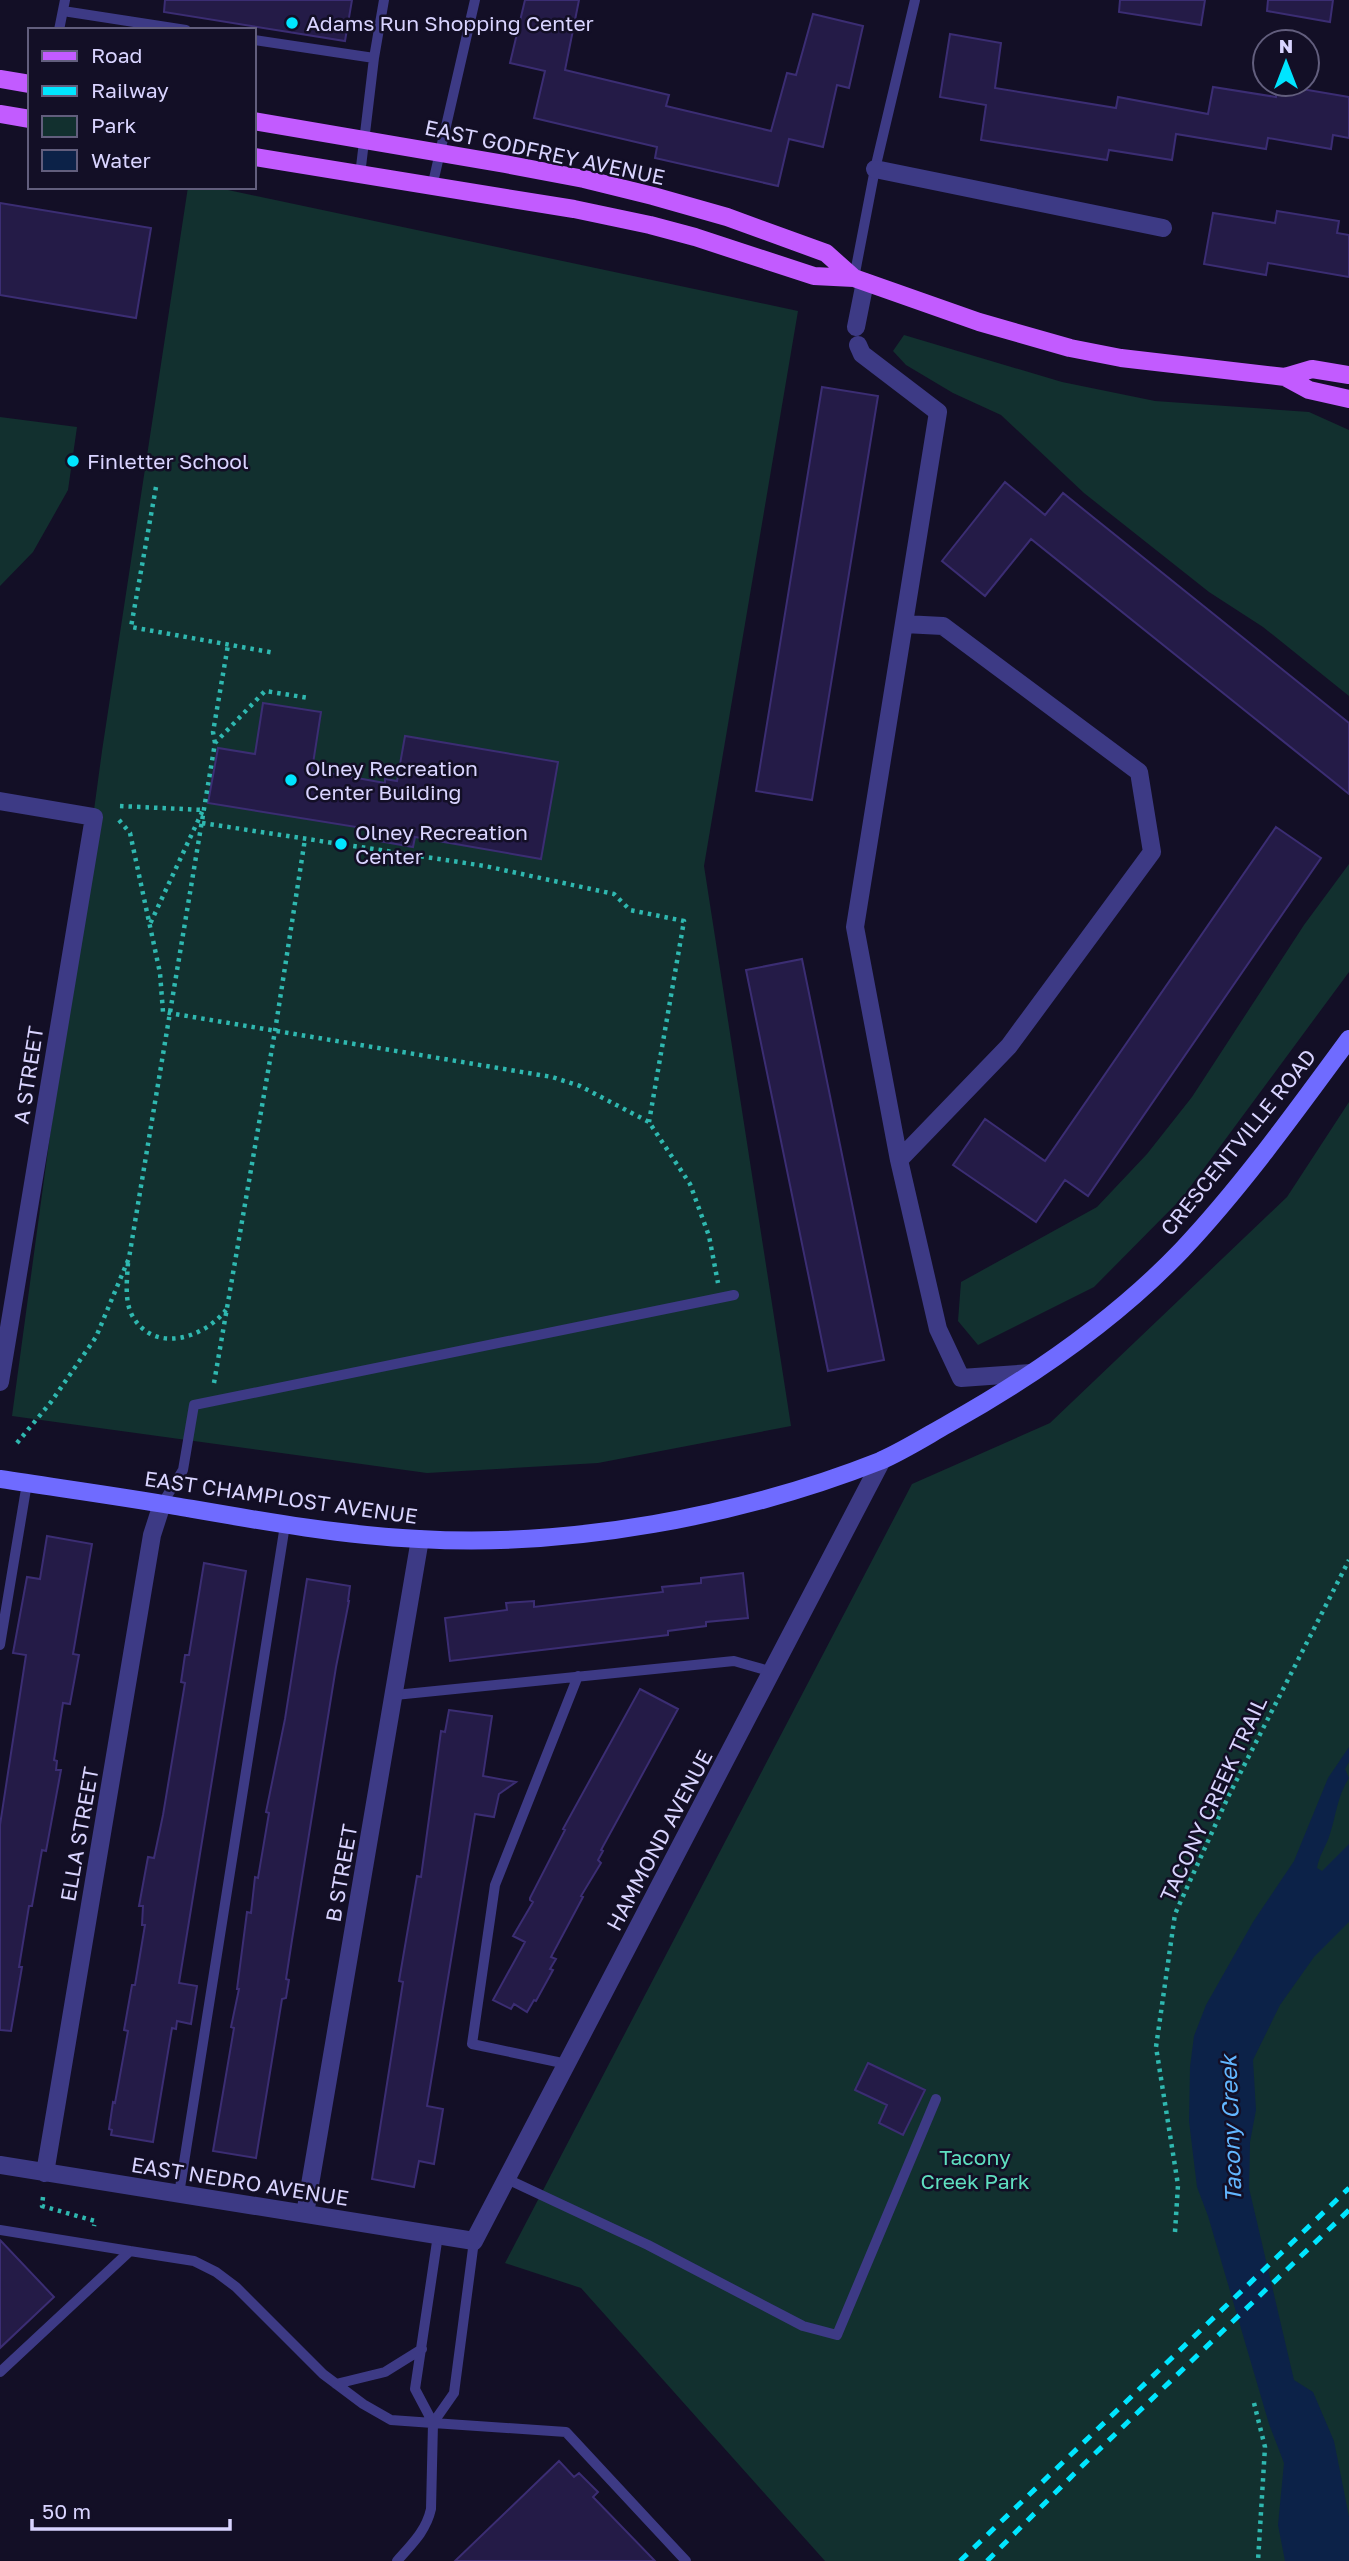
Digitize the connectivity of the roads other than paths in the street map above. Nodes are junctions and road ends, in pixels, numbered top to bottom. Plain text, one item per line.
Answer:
1 (384, 0) edge
2 (475, 0) edge
3 (915, 0) edge
4 (64, 6) edge
5 (60, 28) edge
6 (176, 28) edge
7 (256, 40) edge
8 (374, 58) junction
9 (0, 79) edge
10 (28, 84) edge
11 (0, 114) edge
12 (28, 119) edge
13 (256, 121) edge
14 (365, 140) junction
15 (440, 153) junction
16 (256, 157) edge
17 (875, 169) junction
18 (360, 175) junction
19 (432, 187) junction
20 (1163, 228) dead end
21 (860, 280) junction
22 (1349, 375) edge
23 (1285, 377) junction
24 (1349, 399) edge
25 (904, 625) junction
26 (0, 801) edge
27 (1349, 1039) edge
28 (899, 1160) junction
29 (734, 1295) dead end
30 (1031, 1373) junction
31 (0, 1382) edge
32 (882, 1460) junction
33 (0, 1479) edge
34 (27, 1483) junction
35 (162, 1504) junction
36 (285, 1524) junction
37 (420, 1539) junction
38 (0, 1645) edge
39 (773, 1672) junction
40 (578, 1676) junction
41 (395, 1695) junction
42 (567, 2064) junction
43 (936, 2099) dead end
44 (0, 2165) edge
45 (45, 2173) junction
46 (506, 2179) junction
47 (178, 2194) junction
48 (305, 2214) junction
49 (0, 2231) edge
50 (438, 2235) junction
51 (474, 2241) junction
52 (130, 2251) junction
53 (422, 2349) junction
54 (0, 2372) edge
55 (337, 2384) junction
56 (433, 2423) junction
57 (397, 2561) edge
58 (686, 2561) edge

1 - 8 lane
2 - 15 lane
3 - 17 lane
4 - 5 lane
4 - 6 lane
7 - 8 lane
8 - 14 lane
9 - 10 main road
11 - 12 main road
13 - 14 main road, EAST GODFREY AVENUE
14 - 15 main road, EAST GODFREY AVENUE
14 - 18 lane
15 - 19 lane
15 - 21 main road, EAST GODFREY AVENUE
16 - 18 main road, EAST GODFREY AVENUE
17 - 20 street
17 - 21 lane
18 - 19 main road, EAST GODFREY AVENUE
19 - 21 main road, EAST GODFREY AVENUE
21 - 23 main road, EAST GODFREY AVENUE
21 - 25 street
22 - 23 main road, EAST GODFREY AVENUE
23 - 24 main road, EAST GODFREY AVENUE
25 - 28 street
25 - 28 street
26 - 31 street, A STREET
27 - 30 street, CRESCENTVILLE ROAD
28 - 30 street
29 - 35 lane
30 - 32 street, CRESCENTVILLE ROAD
32 - 37 street, EAST CHAMPLOST AVENUE
32 - 39 street, HAMMOND AVENUE
33 - 34 street, EAST CHAMPLOST AVENUE
34 - 35 street, EAST CHAMPLOST AVENUE
34 - 38 lane
35 - 36 street, EAST CHAMPLOST AVENUE
35 - 45 street, ELLA STREET
36 - 37 street, EAST CHAMPLOST AVENUE
36 - 47 lane
37 - 41 street, B STREET
39 - 40 lane
39 - 42 street, HAMMOND AVENUE
40 - 41 lane
40 - 42 lane
41 - 48 street, B STREET
42 - 46 street, HAMMOND AVENUE
43 - 46 lane
44 - 45 street, EAST NEDRO AVENUE
45 - 47 street, EAST NEDRO AVENUE
46 - 51 street, HAMMOND AVENUE
47 - 48 street, EAST NEDRO AVENUE
48 - 50 street, EAST NEDRO AVENUE
49 - 52 lane
50 - 51 street, EAST NEDRO AVENUE
50 - 53 lane
51 - 56 lane
52 - 54 lane
52 - 55 lane
53 - 55 lane
53 - 56 lane
55 - 56 lane
56 - 57 lane
56 - 58 lane

